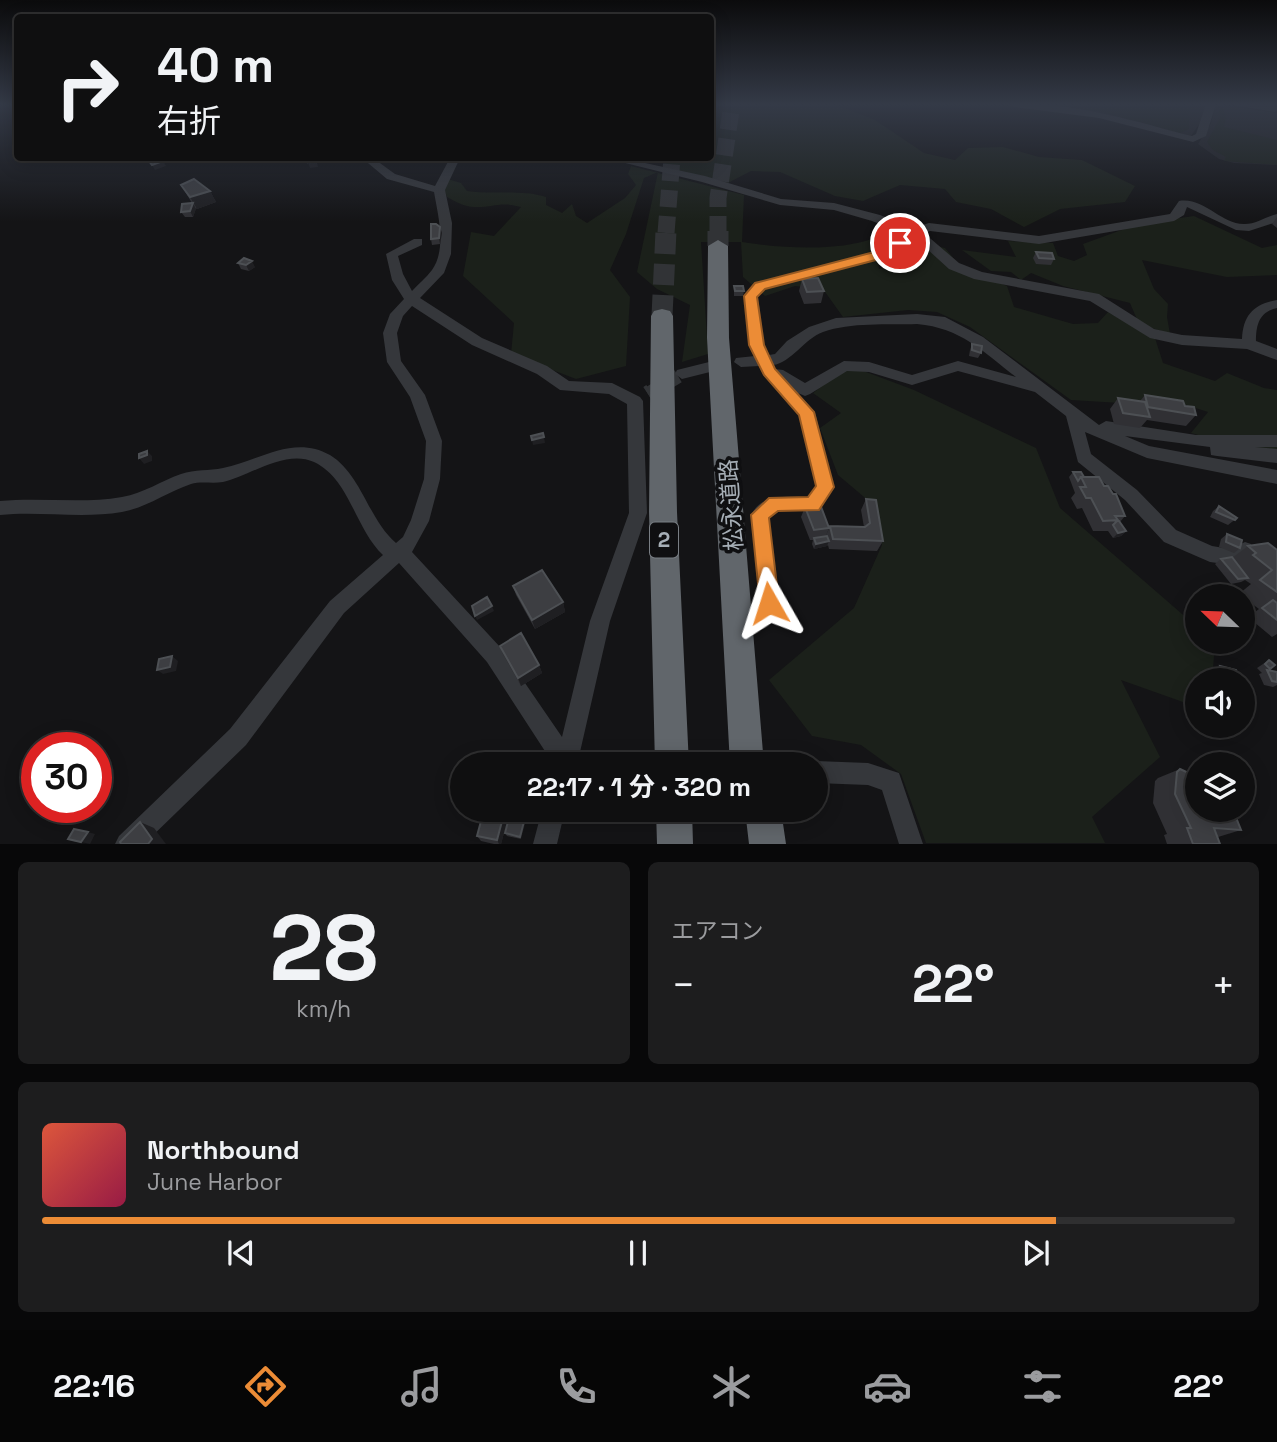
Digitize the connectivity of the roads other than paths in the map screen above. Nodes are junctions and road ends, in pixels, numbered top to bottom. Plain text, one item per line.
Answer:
1 (370, 161) edge
2 (454, 161) edge
3 (624, 161) edge
4 (439, 190) junction
5 (1277, 218) edge
6 (915, 232) junction
7 (418, 242) dead end
8 (718, 246) tunnel mouth
9 (412, 297) junction
10 (1277, 304) edge
11 (662, 316) tunnel mouth
12 (1249, 344) junction
13 (1277, 355) edge
14 (741, 362) dead end
15 (766, 362) junction
16 (713, 366) dead end
17 (682, 374) tunnel mouth
18 (1041, 390) junction
19 (1073, 414) junction
20 (1277, 441) edge
21 (1124, 442) junction
22 (1277, 456) edge
23 (1277, 477) edge
24 (0, 508) edge
25 (651, 512) junction
26 (1245, 551) edge
27 (397, 556) junction
28 (738, 612) junction
29 (740, 652) junction
30 (562, 752) edge
31 (573, 752) edge
32 (671, 752) edge
33 (746, 752) edge
34 (754, 752) edge
35 (828, 772) edge
36 (551, 822) edge
37 (674, 822) edge
38 (751, 822) edge
39 (765, 822) edge
40 (127, 844) edge
41 (545, 844) edge
42 (675, 844) edge
43 (752, 844) edge
44 (768, 844) edge
45 (911, 844) edge

1 - 4 street
2 - 4 street
3 - 6 street
4 - 9 street
5 - 6 street
6 - 12 street
6 - 15 street
7 - 9 street
8 - 28 highway, 松永道路
9 - 25 street
9 - 27 street
10 - 12 street
11 - 25 highway, 2
12 - 13 street
14 - 15 street
15 - 18 street
15 - 18 street
15 - 28 street
16 - 17 street
18 - 19 street
19 - 20 street
19 - 21 street
19 - 26 street
21 - 22 street
21 - 23 street
24 - 27 street
25 - 31 street
25 - 32 highway, 2
27 - 30 street
27 - 40 street
28 - 29 highway, 松永道路
29 - 33 highway, 松永道路
29 - 34 highway
35 - 45 street
36 - 41 street
37 - 42 highway
38 - 43 highway
39 - 44 highway

